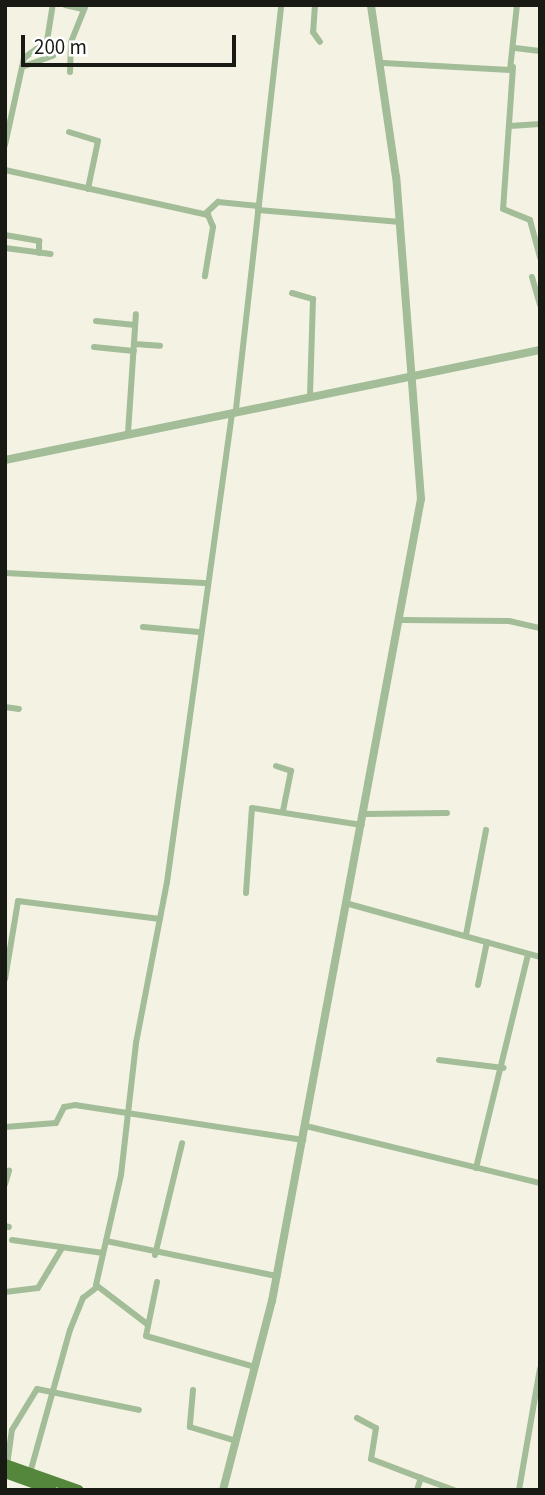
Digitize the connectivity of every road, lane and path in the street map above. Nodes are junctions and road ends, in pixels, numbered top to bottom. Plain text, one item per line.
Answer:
1 (53, 5) edge
2 (65, 5) edge
3 (281, 5) edge
4 (315, 5) edge
5 (371, 5) edge
6 (517, 5) edge
7 (84, 7) edge
8 (320, 42) dead end
9 (515, 48) junction
10 (540, 51) edge
11 (53, 56) dead end
12 (383, 64) junction
13 (22, 67) junction
14 (513, 67) junction
15 (70, 72) dead end
16 (540, 124) edge
17 (510, 126) junction
18 (69, 132) dead end
19 (5, 145) edge
20 (5, 170) edge
21 (88, 189) junction
22 (258, 208) junction
23 (205, 214) junction
24 (400, 222) junction
25 (5, 235) edge
26 (5, 248) edge
27 (39, 253) junction
28 (51, 254) dead end
29 (540, 258) edge
30 (205, 276) dead end
31 (531, 277) dead end
32 (292, 293) dead end
33 (540, 305) edge
34 (136, 314) dead end
35 (96, 321) dead end
36 (135, 325) junction
37 (160, 346) dead end
38 (94, 347) dead end
39 (134, 347) junction
40 (540, 351) edge
41 (413, 379) junction
42 (310, 396) junction
43 (234, 410) junction
44 (128, 433) junction
45 (5, 460) edge
46 (5, 573) edge
47 (205, 583) junction
48 (402, 620) junction
49 (143, 627) dead end
50 (540, 628) edge
51 (199, 632) junction
52 (5, 707) edge
53 (19, 709) dead end
54 (276, 766) dead end
55 (283, 811) junction
56 (447, 813) dead end
57 (366, 814) junction
58 (364, 825) junction
59 (486, 830) dead end
60 (246, 893) dead end
61 (348, 904) junction
62 (160, 919) junction
63 (466, 935) junction
64 (487, 942) junction
65 (528, 954) junction
66 (540, 957) edge
67 (5, 979) edge
68 (478, 985) dead end
69 (439, 1060) dead end
70 (504, 1068) junction
71 (130, 1109) junction
72 (306, 1126) junction
73 (5, 1127) edge
74 (303, 1139) junction
75 (182, 1143) dead end
76 (475, 1168) junction
77 (9, 1171) dead end
78 (540, 1183) edge
79 (5, 1184) edge
80 (12, 1241) dead end
81 (106, 1241) junction
82 (62, 1248) junction
83 (103, 1253) junction
84 (155, 1255) junction
85 (277, 1276) junction
86 (157, 1282) dead end
87 (96, 1288) junction
88 (5, 1292) edge
89 (147, 1324) junction
90 (255, 1367) junction
91 (540, 1369) edge
92 (193, 1390) dead end
93 (48, 1395) junction
94 (139, 1410) dead end
95 (356, 1418) dead end
96 (236, 1441) junction
97 (6, 1467) edge
98 (30, 1472) junction
99 (421, 1478) junction
100 (52, 1490) edge
101 (79, 1490) edge
102 (223, 1490) edge
103 (417, 1490) edge
104 (454, 1490) edge
105 (519, 1490) edge

1 - 13 street
2 - 7 street
3 - 22 street
4 - 8 street
5 - 12 street
6 - 9 street
7 - 15 street
9 - 10 street
9 - 14 street
11 - 13 street
12 - 14 street
12 - 24 street
13 - 19 street
14 - 17 street
16 - 17 street
17 - 29 street
18 - 21 street
20 - 21 street
21 - 23 street
22 - 23 street
22 - 24 street
22 - 43 street
23 - 30 street
24 - 41 street
25 - 27 street
26 - 27 street
27 - 28 street
31 - 33 street
32 - 42 street
34 - 36 street
35 - 36 street
36 - 39 street
37 - 39 street
38 - 39 street
39 - 44 street
40 - 41 street
41 - 42 street
41 - 48 street
42 - 43 street
43 - 44 street
43 - 47 street
44 - 45 street
46 - 47 street
47 - 51 street
48 - 50 street
48 - 57 street
49 - 51 street
51 - 62 street
52 - 53 street
54 - 55 street
55 - 58 street
55 - 60 street
56 - 57 street
57 - 58 street
58 - 61 street
59 - 63 street
61 - 63 street
61 - 72 street
62 - 67 street
62 - 71 street
63 - 64 street
64 - 65 street
64 - 68 street
65 - 66 street
65 - 70 street
69 - 70 street
70 - 76 street
71 - 73 street
71 - 74 street
71 - 81 street
72 - 74 street
72 - 76 street
74 - 85 street
75 - 84 street
76 - 78 street
77 - 79 street
80 - 82 street
81 - 83 street
81 - 84 street
82 - 83 street
82 - 88 street
83 - 87 street
84 - 85 street
85 - 90 street
86 - 89 street
87 - 89 street
87 - 93 street
89 - 90 street
90 - 96 street
91 - 105 street
92 - 96 street
93 - 94 street
93 - 97 street
93 - 98 street
95 - 99 street
96 - 102 street
97 - 98 highway
97 - 100 highway
98 - 101 highway
99 - 103 street
99 - 104 street

